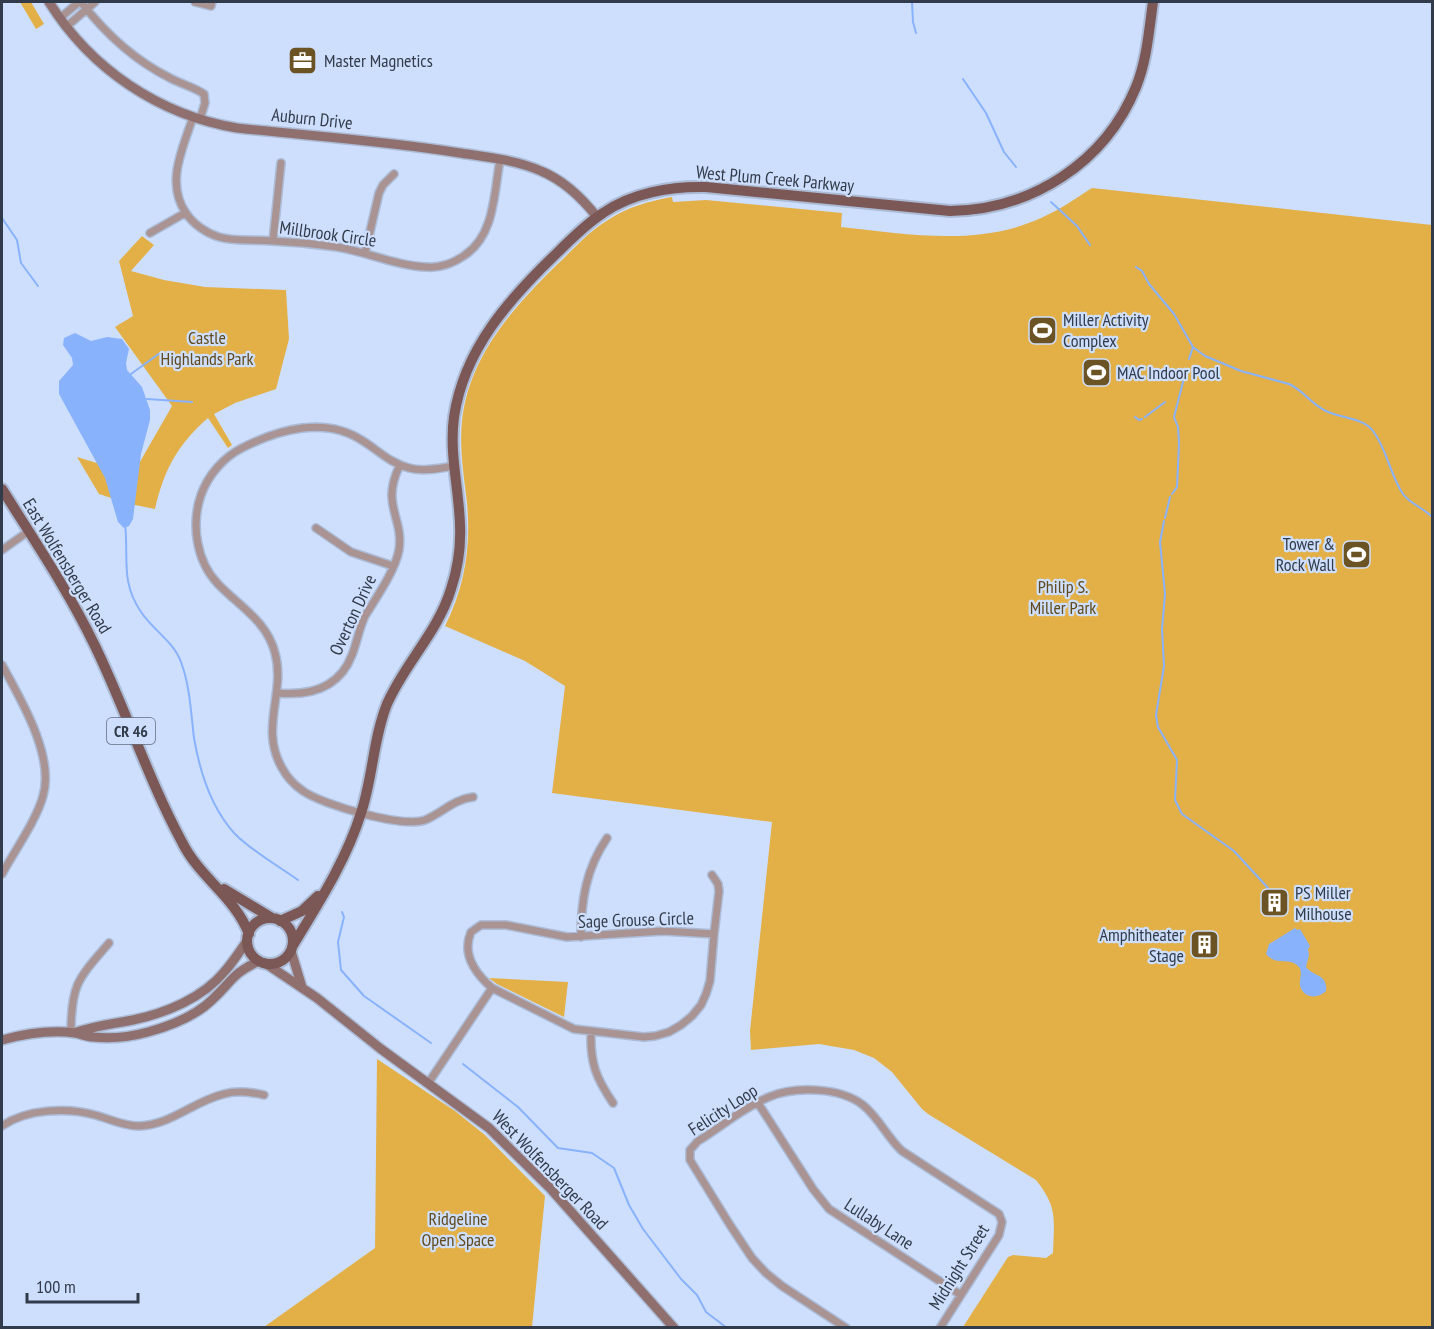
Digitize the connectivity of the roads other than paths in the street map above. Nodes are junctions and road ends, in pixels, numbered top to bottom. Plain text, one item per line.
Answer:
1 (49, 2) edge
2 (80, 2) edge
3 (95, 2) edge
4 (195, 2) edge
5 (1153, 2) edge
6 (212, 4) edge
7 (86, 9) junction
8 (60, 18) junction
9 (66, 27) junction
10 (197, 118) junction
11 (500, 160) junction
12 (281, 163) dead end
13 (394, 174) dead end
14 (185, 213) junction
15 (597, 217) junction
16 (150, 233) dead end
17 (273, 241) junction
18 (365, 253) junction
19 (400, 465) junction
20 (454, 466) junction
21 (2, 489) edge
22 (316, 528) dead end
23 (29, 531) junction
24 (2, 550) edge
25 (393, 566) junction
26 (2, 665) edge
27 (277, 693) junction
28 (473, 797) dead end
29 (362, 812) junction
30 (607, 838) dead end
31 (2, 874) edge
32 (711, 875) dead end
33 (214, 884) junction
34 (327, 887) junction
35 (276, 920) junction
36 (714, 934) junction
37 (248, 937) junction
38 (581, 937) junction
39 (108, 943) dead end
40 (291, 949) junction
41 (262, 962) junction
42 (302, 987) junction
43 (492, 988) junction
44 (591, 1032) junction
45 (72, 1033) junction
46 (2, 1040) edge
47 (429, 1082) junction
48 (264, 1095) dead end
49 (613, 1103) dead end
50 (758, 1103) junction
51 (2, 1126) edge
52 (1002, 1222) joint
53 (961, 1295) junction
54 (674, 1328) edge
55 (846, 1328) edge
56 (940, 1328) edge

1 - 8 main road, Auburn Drive
2 - 7 street
2 - 8 street
3 - 7 street
4 - 6 street
5 - 15 main road, West Plum Creek Parkway
7 - 9 street
7 - 10 street
8 - 9 main road, Auburn Drive
9 - 10 main road, Auburn Drive
10 - 11 main road, Auburn Drive
10 - 14 street
11 - 15 main road, Auburn Drive
11 - 18 street, Millbrook Circle
12 - 17 street
13 - 18 street
14 - 16 street
14 - 17 street, Millbrook Circle
15 - 20 main road, West Plum Creek Parkway
17 - 18 street, Millbrook Circle
19 - 20 street
19 - 25 street, Overton Drive
19 - 27 street
20 - 29 main road, West Plum Creek Parkway
21 - 23 main road, East Wolfensberger Road / CR 46
22 - 25 street
23 - 24 street
23 - 33 main road, East Wolfensberger Road / CR 46
25 - 27 street, Overton Drive
26 - 31 street
27 - 29 street
28 - 29 street
29 - 34 main road, West Plum Creek Parkway
30 - 38 street
32 - 36 street
33 - 35 main road, East Wolfensberger Road
33 - 37 main road, East Wolfensberger Road
34 - 35 main road, West Plum Creek Parkway
34 - 40 main road, West Plum Creek Parkway
35 - 37 main road
35 - 40 main road
36 - 38 street, Sage Grouse Circle
36 - 44 street, Sage Grouse Circle
37 - 41 main road
37 - 45 main road
38 - 43 street, Sage Grouse Circle
39 - 45 street
40 - 41 main road
40 - 42 main road
41 - 42 main road, West Wolfensberger Road
41 - 45 main road
42 - 47 main road, West Wolfensberger Road
43 - 44 street, Sage Grouse Circle
43 - 47 street
44 - 49 street
45 - 46 main road
47 - 54 main road, West Wolfensberger Road
48 - 51 street
50 - 52 street, Felicity Loop
50 - 53 street, Lullaby Lane
50 - 55 street, Felicity Loop
52 - 53 street, Midnight Street
53 - 56 street, Midnight Street

